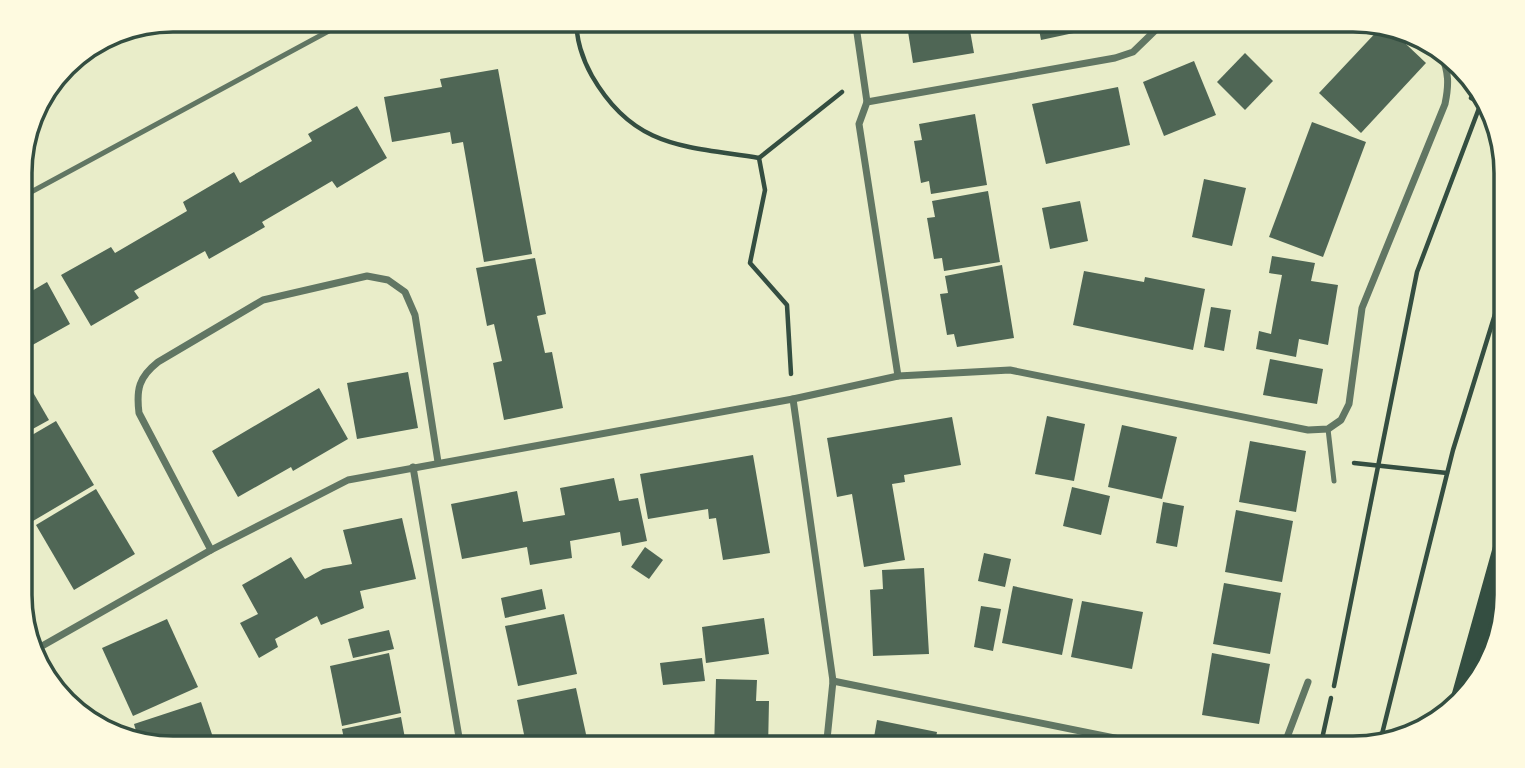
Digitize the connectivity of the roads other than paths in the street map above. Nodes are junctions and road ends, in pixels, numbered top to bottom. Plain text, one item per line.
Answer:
1 (327, 32) edge
2 (857, 32) edge
3 (1154, 32) edge
4 (1448, 69) edge
5 (867, 102) junction
6 (32, 192) edge
7 (898, 376) junction
8 (793, 399) junction
9 (1328, 429) junction
10 (438, 462) junction
11 (413, 467) junction
12 (1334, 481) dead end
13 (211, 550) junction
14 (1494, 578) edge
15 (41, 646) edge
16 (1466, 680) edge
17 (833, 681) junction
18 (1308, 682) dead end
19 (459, 736) edge
20 (827, 736) edge
21 (1105, 736) edge
22 (1288, 736) edge

1 - 6 lane
2 - 5 street
3 - 5 street
4 - 9 street
5 - 7 street
7 - 8 street
7 - 9 street
8 - 10 street
8 - 17 street
9 - 12 lane
10 - 11 street
10 - 13 street
11 - 13 street
11 - 19 street
13 - 15 street
14 - 16 highway
17 - 20 street
17 - 21 street
18 - 22 street

